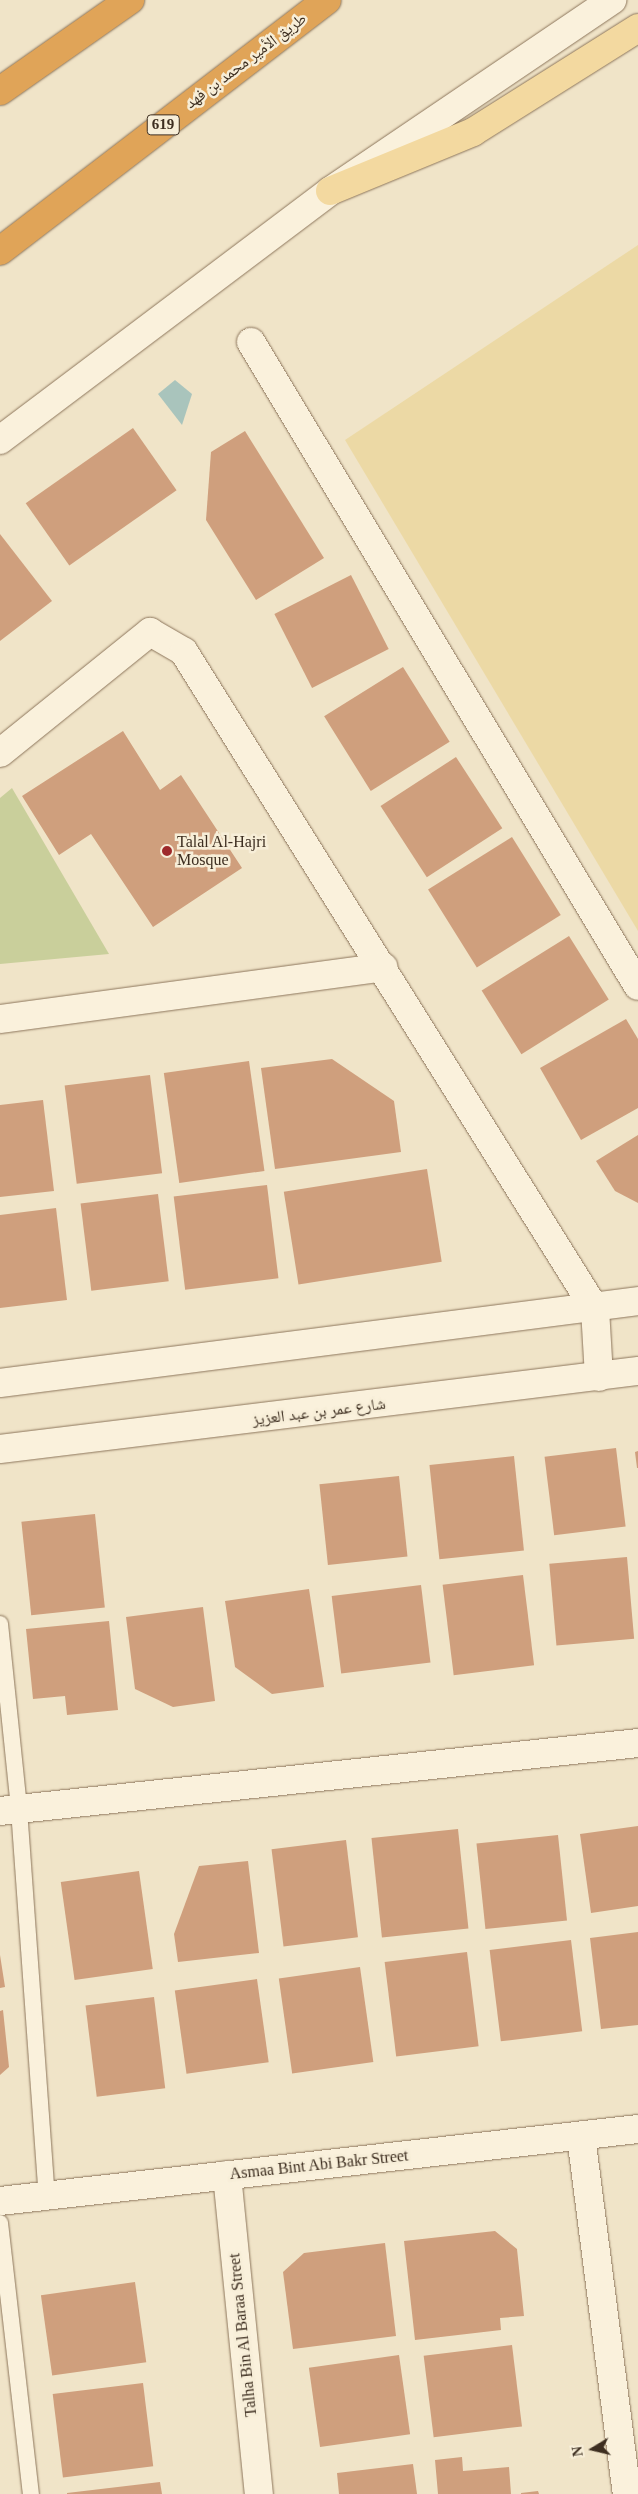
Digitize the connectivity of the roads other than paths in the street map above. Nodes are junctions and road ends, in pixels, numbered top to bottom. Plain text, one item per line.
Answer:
1 (130, 0) edge
2 (327, 0) edge
3 (612, 0) edge
4 (638, 28) edge
5 (0, 91) edge
6 (330, 191) junction
7 (0, 251) edge
8 (251, 342) dead end
9 (0, 440) edge
10 (0, 753) edge
11 (383, 967) junction
12 (638, 986) edge
13 (0, 1019) edge
14 (638, 1301) edge
15 (595, 1309) junction
16 (638, 1370) edge
17 (599, 1377) junction
18 (0, 1383) edge
19 (0, 1449) edge
20 (0, 1624) edge
21 (638, 1743) edge
22 (10, 1810) edge
23 (638, 2129) edge
24 (581, 2136) junction
25 (227, 2175) junction
26 (47, 2196) junction
27 (0, 2201) edge
28 (0, 2223) edge
29 (31, 2494) edge
30 (259, 2494) edge
31 (627, 2494) edge

1 - 5 highway
2 - 7 highway, طريق الأمير محمد بن فهد / 619
3 - 6 street
4 - 6 main road
6 - 9 street
8 - 12 street
10 - 11 street
11 - 13 street
11 - 15 street
14 - 15 street
15 - 17 street
15 - 18 street
16 - 17 street, شارع عمر بن عبد العزيز
17 - 19 street, شارع عمر بن عبد العزيز
20 - 22 lane
21 - 22 street
22 - 26 lane
23 - 24 street, Asmaa Bint Abi Bakr Street
24 - 25 street, Asmaa Bint Abi Bakr Street
24 - 31 street
25 - 26 street, Asmaa Bint Abi Bakr Street
25 - 30 street, Talha Bin Al Baraa Street
26 - 27 street, Asmaa Bint Abi Bakr Street
28 - 29 lane

